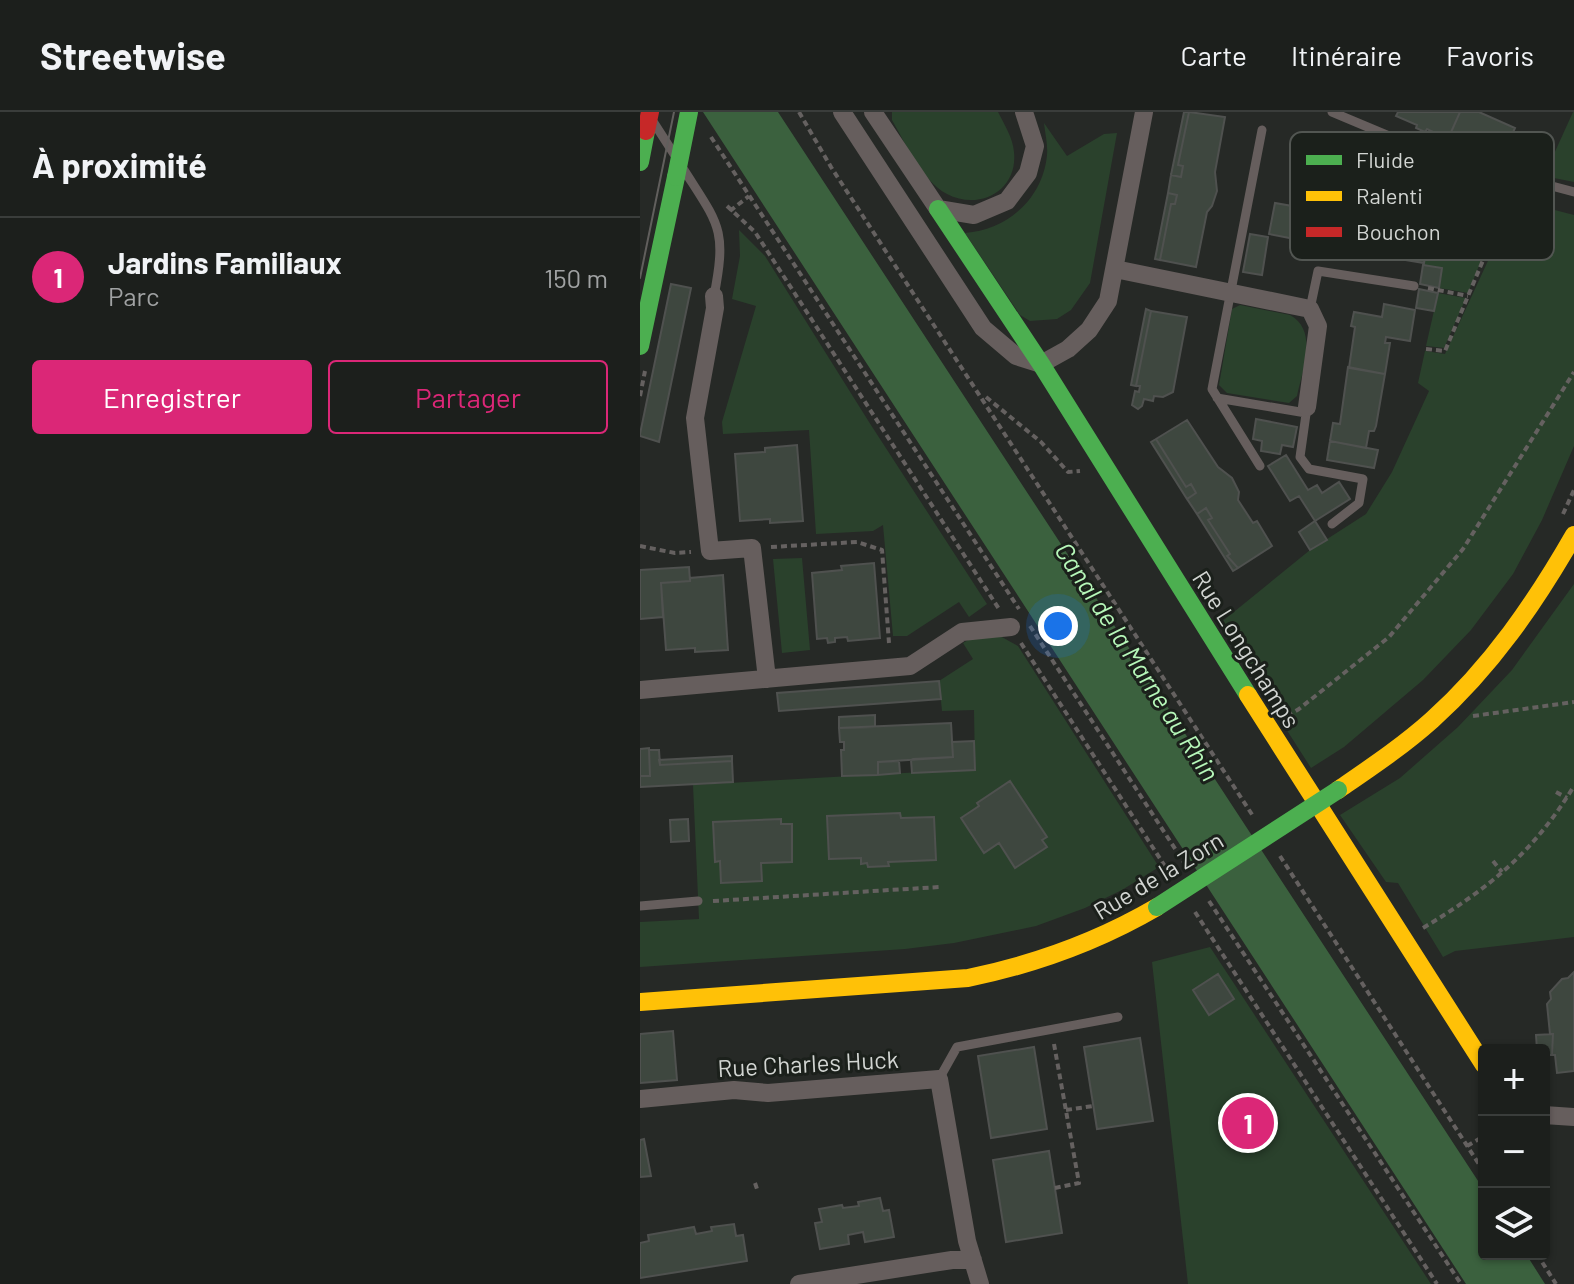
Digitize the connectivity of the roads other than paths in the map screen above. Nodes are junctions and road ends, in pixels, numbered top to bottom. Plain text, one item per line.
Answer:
1 (649, 112) edge
2 (689, 112) edge
3 (842, 112) edge
4 (873, 112) edge
5 (1024, 112) edge
6 (1144, 112) edge
7 (1332, 112) edge
8 (1262, 130) dead end
9 (1380, 132) edge
10 (640, 162) edge
11 (1554, 187) edge
12 (1574, 192) edge
13 (938, 209) junction
14 (1115, 269) junction
15 (1414, 286) road end
16 (1229, 293) junction
17 (714, 296) joint
18 (1310, 309) junction
19 (640, 346) edge
20 (1041, 364) junction
21 (1217, 398) junction
22 (1306, 410) junction
23 (1260, 466) dead end
24 (1332, 524) dead end
25 (1574, 535) edge
26 (1021, 622) road end
27 (767, 679) junction
28 (640, 690) edge
29 (698, 901) road end
30 (640, 906) edge
31 (640, 1002) edge
32 (1118, 1017) dead end
33 (1478, 1056) edge
34 (939, 1079) junction
35 (640, 1099) edge
36 (1550, 1115) edge
37 (1574, 1117) edge
38 (973, 1260) junction
39 (799, 1284) edge
40 (980, 1284) edge

1 - 10 street, bridge
1 - 17 lane
2 - 19 street, bridge
3 - 20 street
4 - 13 street
5 - 13 street
6 - 14 street
7 - 9 lane
8 - 16 lane
11 - 12 lane
13 - 20 street, Rue Longchamps
14 - 16 street
14 - 20 street
15 - 18 lane
16 - 18 street
16 - 21 lane
17 - 27 street
18 - 22 street
20 - 33 street, Rue Longchamps
21 - 22 lane
21 - 23 lane
22 - 24 lane
25 - 31 street, Rue de la Zorn, bridge
26 - 27 street
27 - 28 street
29 - 30 lane
32 - 34 lane
34 - 35 street, Rue Charles Huck
34 - 38 street
36 - 37 street
38 - 39 street
38 - 40 street

